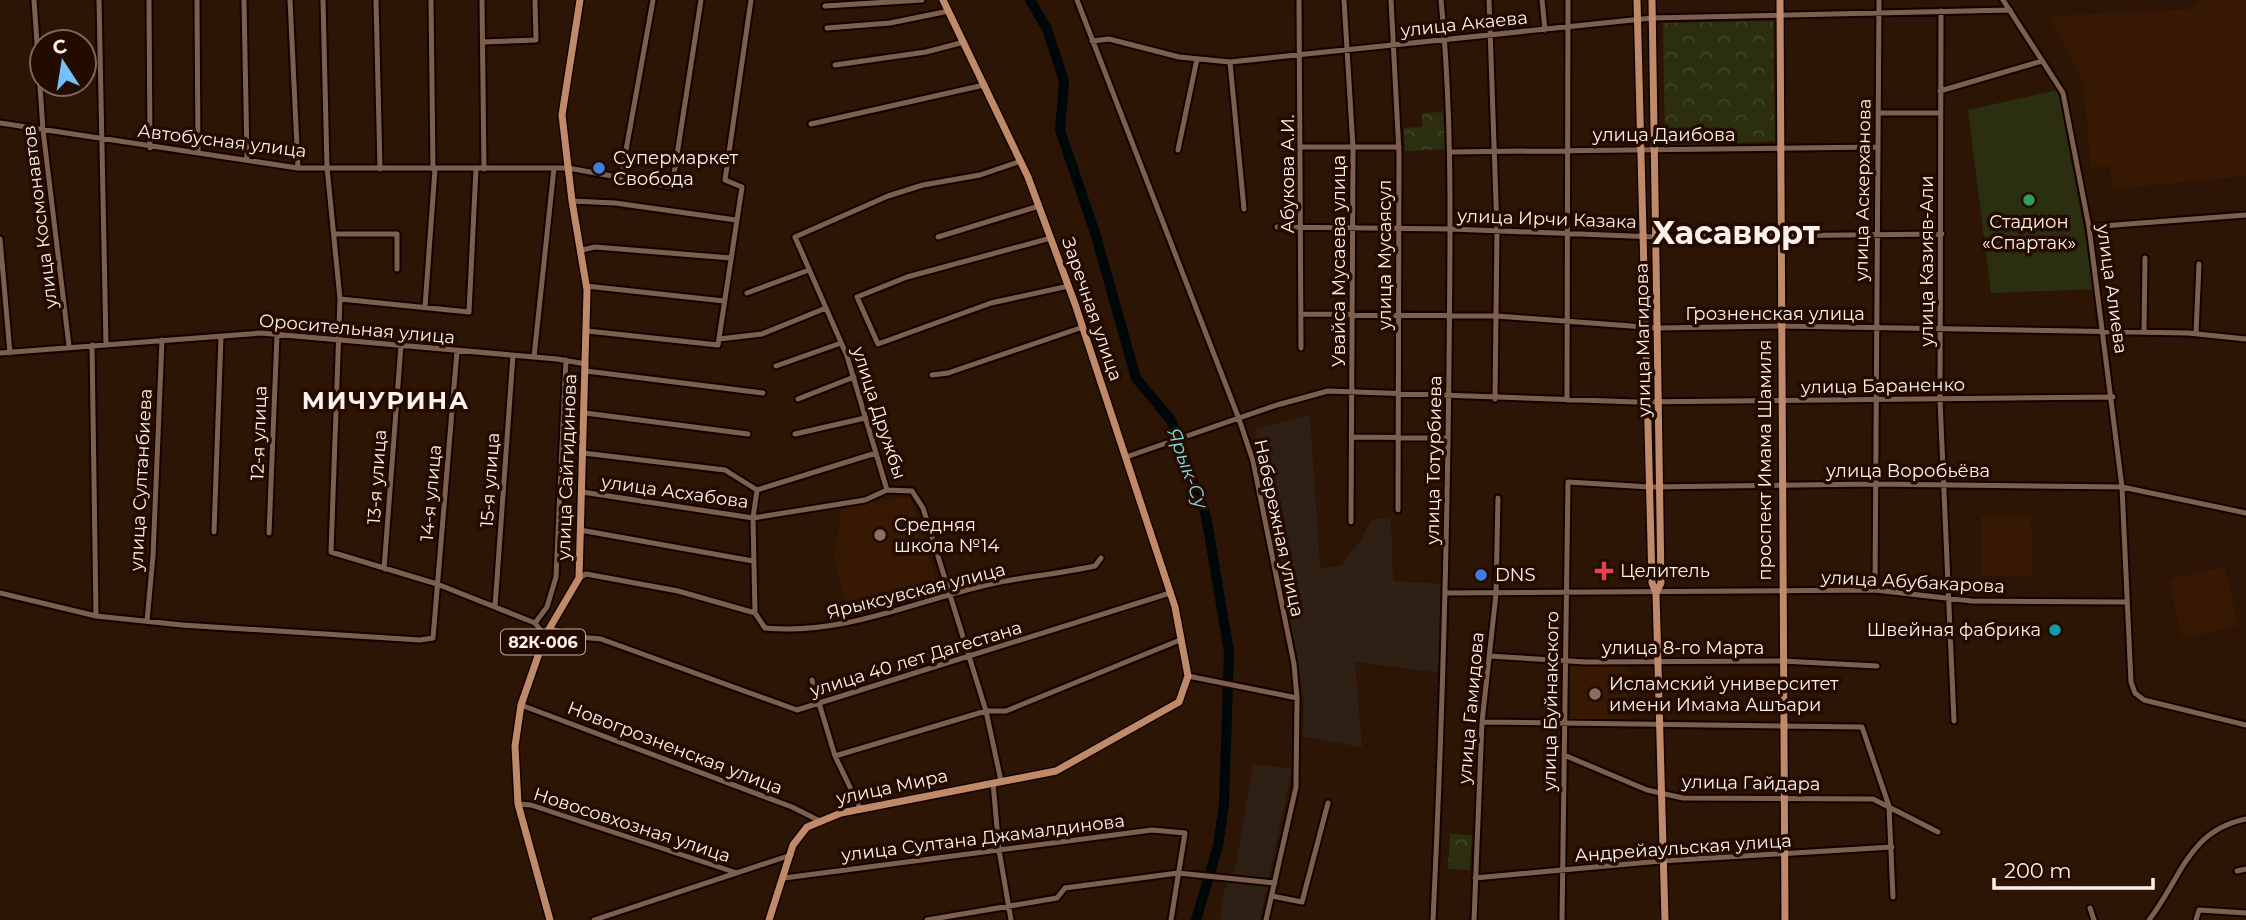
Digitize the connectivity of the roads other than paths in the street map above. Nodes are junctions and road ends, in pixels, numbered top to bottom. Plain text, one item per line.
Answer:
1 (34, 0) edge
2 (99, 0) edge
3 (149, 0) edge
4 (197, 0) edge
5 (244, 0) edge
6 (290, 0) edge
7 (323, 0) edge
8 (376, 0) edge
9 (431, 0) edge
10 (482, 0) edge
11 (535, 0) edge
12 (580, 0) edge
13 (653, 0) edge
14 (701, 0) edge
15 (751, 0) edge
16 (922, 0) edge
17 (943, 0) edge
18 (1077, 0) edge
19 (1299, 0) edge
20 (1344, 0) edge
21 (1391, 0) edge
22 (1441, 0) edge
23 (1489, 0) edge
24 (1542, 0) edge
25 (1568, 0) edge
26 (1637, 0) edge
27 (1652, 0) edge
28 (1780, 0) edge
29 (1879, 0) edge
30 (2003, 0) edge
31 (825, 6) dead end
32 (2010, 10) junction
33 (949, 11) junction
34 (1941, 11) junction
35 (1879, 13) junction
36 (1780, 15) junction
37 (1652, 18) junction
38 (1637, 19) junction
39 (827, 28) dead end
40 (1568, 28) junction
41 (1545, 30) junction
42 (1492, 36) junction
43 (1445, 40) junction
44 (1092, 41) junction
45 (483, 42) junction
46 (964, 42) junction
47 (1394, 46) junction
48 (1348, 50) junction
49 (1301, 54) junction
50 (1197, 60) junction
51 (2042, 61) junction
52 (1230, 62) junction
53 (835, 65) dead end
54 (984, 85) junction
55 (1940, 91) junction
56 (1878, 113) junction
57 (1940, 113) junction
58 (0, 123) edge
59 (811, 124) dead end
60 (43, 130) junction
61 (101, 138) junction
62 (1302, 147) junction
63 (1353, 147) junction
64 (1399, 147) junction
65 (1878, 147) junction
66 (150, 148) junction
67 (1780, 148) junction
68 (198, 150) junction
69 (1178, 150) dead end
70 (1496, 150) junction
71 (1568, 150) junction
72 (1642, 150) junction
73 (1655, 150) junction
74 (1451, 152) junction
75 (247, 159) junction
76 (1021, 161) junction
77 (327, 167) junction
78 (554, 167) junction
79 (298, 168) junction
80 (568, 168) junction
81 (380, 169) junction
82 (434, 169) junction
83 (476, 169) junction
84 (484, 169) junction
85 (621, 178) junction
86 (572, 201) junction
87 (1039, 206) junction
88 (1244, 209) dead end
89 (2246, 215) edge
90 (736, 220) junction
91 (1303, 226) junction
92 (1276, 227) dead end
93 (1352, 227) junction
94 (2089, 227) junction
95 (1400, 228) junction
96 (1451, 229) junction
97 (1497, 230) junction
98 (1567, 233) junction
99 (334, 234) junction
100 (1876, 234) junction
101 (1942, 234) junction
102 (1781, 235) junction
103 (1644, 236) junction
104 (938, 237) dead end
105 (1657, 237) junction
106 (1051, 238) junction
107 (0, 239) edge
108 (582, 250) junction
109 (731, 258) junction
110 (2145, 258) dead end
111 (2, 263) edge
112 (2199, 264) dead end
113 (397, 269) dead end
114 (809, 270) junction
115 (586, 286) junction
116 (1069, 286) junction
117 (747, 293) dead end
118 (340, 299) junction
119 (724, 301) junction
120 (425, 307) junction
121 (825, 308) junction
122 (1303, 314) junction
123 (1353, 315) junction
124 (1399, 315) junction
125 (1449, 315) junction
126 (1497, 316) junction
127 (1567, 321) junction
128 (1780, 326) junction
129 (1083, 327) junction
130 (1647, 328) junction
131 (1658, 328) junction
132 (1877, 328) junction
133 (1941, 329) junction
134 (587, 331) junction
135 (2104, 332) junction
136 (2144, 332) junction
137 (2196, 334) junction
138 (277, 335) junction
139 (221, 336) junction
140 (2246, 339) edge
141 (162, 340) junction
142 (337, 340) junction
143 (718, 342) junction
144 (841, 343) junction
145 (106, 344) junction
146 (92, 345) junction
147 (401, 345) junction
148 (69, 346) junction
149 (1301, 348) dead end
150 (457, 351) junction
151 (0, 353) edge
152 (10, 353) junction
153 (513, 355) junction
154 (534, 356) junction
155 (566, 360) junction
156 (776, 366) dead end
157 (586, 367) junction
158 (932, 375) dead end
159 (854, 377) junction
160 (1353, 390) junction
161 (763, 393) dead end
162 (1398, 394) junction
163 (1448, 397) junction
164 (2113, 397) junction
165 (798, 399) dead end
166 (1495, 399) junction
167 (1567, 400) junction
168 (1875, 400) junction
169 (1940, 400) junction
170 (1660, 401) junction
171 (1781, 401) junction
172 (1649, 402) junction
173 (584, 413) junction
174 (865, 418) junction
175 (1239, 419) junction
176 (748, 434) dead end
177 (795, 434) dead end
178 (1350, 437) junction
179 (1448, 439) junction
180 (1398, 440) junction
181 (583, 453) junction
182 (876, 453) junction
183 (1126, 457) junction
184 (1568, 482) joint
185 (1874, 484) junction
186 (1943, 485) junction
187 (1780, 486) junction
188 (1650, 487) junction
189 (1661, 487) junction
190 (2122, 487) junction
191 (757, 490) junction
192 (887, 490) junction
193 (582, 492) junction
194 (1498, 498) dead end
195 (1398, 510) dead end
196 (2246, 513) edge
197 (753, 518) junction
198 (1351, 522) dead end
199 (580, 530) junction
200 (214, 532) dead end
201 (270, 533) dead end
202 (1101, 558) dead end
203 (754, 561) junction
204 (384, 569) junction
205 (579, 578) junction
206 (437, 584) junction
207 (1875, 590) junction
208 (1782, 591) junction
209 (0, 593) edge
210 (1170, 593) junction
211 (1446, 593) junction
212 (1567, 593) junction
213 (1656, 593) junction
214 (1496, 594) junction
215 (950, 596) junction
216 (1947, 597) junction
217 (2126, 602) junction
218 (495, 607) junction
219 (755, 613) junction
220 (96, 616) junction
221 (146, 621) junction
222 (535, 623) junction
223 (551, 629) junction
224 (545, 636) junction
225 (1180, 640) junction
226 (968, 656) junction
227 (1489, 656) junction
228 (1566, 660) junction
229 (1782, 661) junction
230 (1657, 662) junction
231 (1877, 666) dead end
232 (1188, 676) junction
233 (813, 680) dead end
234 (1297, 698) junction
235 (821, 704) junction
236 (521, 705) junction
237 (986, 711) junction
238 (1565, 721) junction
239 (1954, 721) dead end
240 (1482, 722) junction
241 (1657, 723) junction
242 (2246, 723) edge
243 (1782, 725) junction
244 (1564, 755) junction
245 (835, 757) junction
246 (997, 782) junction
247 (1659, 792) junction
248 (1782, 797) junction
249 (1328, 803) dead end
250 (518, 804) junction
251 (1889, 806) junction
252 (860, 808) junction
253 (818, 820) junction
254 (2246, 820) edge
255 (1938, 832) dead end
256 (1892, 847) junction
257 (999, 850) junction
258 (1784, 854) junction
259 (791, 855) junction
260 (1661, 862) junction
261 (2246, 869) edge
262 (1563, 870) junction
263 (2237, 871) dead end
264 (737, 873) junction
265 (1180, 873) junction
266 (784, 878) junction
267 (1475, 878) junction
268 (1275, 883) junction
269 (1272, 896) junction
270 (1893, 897) dead end
271 (1009, 907) junction
272 (2090, 908) dead end
273 (2246, 913) edge
274 (550, 920) edge
275 (594, 920) edge
276 (769, 920) edge
277 (927, 920) edge
278 (1011, 920) edge
279 (1171, 920) edge
280 (1266, 920) edge
281 (1433, 920) edge
282 (1474, 920) edge
283 (1562, 920) edge
284 (1665, 920) edge
285 (1785, 920) edge
286 (2094, 920) edge
287 (2149, 920) edge
288 (2196, 920) edge

1 - 60 street, улица Космонавтов
2 - 61 street
3 - 66 street
4 - 68 street
5 - 75 street
6 - 79 street
7 - 77 street
8 - 81 street
9 - 82 street
10 - 45 street
11 - 45 street
12 - 80 main road, улица Сайгидинова / 82К-006
13 - 85 street
14 - 85 street, Автобусная улица
15 - 90 street
16 - 31 street
17 - 33 main road, Заречная улица
18 - 44 street, Набережная улица
19 - 49 street, Абукова А.И.
20 - 48 street, Увайса Мусаева улица
21 - 47 street, улица Мусаясул
22 - 43 street, улица Тотурбиева
23 - 42 street
24 - 41 street
25 - 40 street
26 - 38 main road, улица Магидова
27 - 37 main road, улица Магидова
28 - 36 main road, проспект Имама Шамиля
29 - 35 street, улица Аскерханова
30 - 32 street, улица Алиева
32 - 34 street, улица Акаева
32 - 51 street, улица Алиева
33 - 39 street
33 - 46 main road, Заречная улица
34 - 35 street, улица Акаева
34 - 55 street, улица Казияв-Али
35 - 36 street, улица Акаева
35 - 56 street, улица Аскерханова
36 - 37 street, улица Акаева
36 - 67 main road, проспект Имама Шамиля
37 - 38 street, улица Акаева
37 - 73 main road, улица Магидова
38 - 40 street, улица Акаева
38 - 72 main road, улица Магидова
40 - 41 street, улица Акаева
40 - 71 street
41 - 42 street, улица Акаева
42 - 43 street, улица Акаева
42 - 70 street
43 - 47 street, улица Акаева
43 - 74 street, улица Тотурбиева
44 - 50 street, улица Акаева
44 - 175 street, Набережная улица
45 - 84 street
46 - 53 street
46 - 54 main road, Заречная улица
47 - 48 street, улица Акаева
47 - 64 street, улица Мусаясул
48 - 49 street, улица Акаева
48 - 63 street, Увайса Мусаева улица
49 - 52 street, улица Акаева
49 - 62 street, Абукова А.И.
50 - 52 street, улица Акаева
50 - 69 street
51 - 55 street
51 - 94 street, улица Алиева
52 - 88 street
54 - 59 street
54 - 76 main road, Заречная улица
55 - 57 street, улица Казияв-Али
56 - 57 street
56 - 65 street, улица Аскерханова
57 - 101 street, улица Казияв-Али
58 - 60 street, Автобусная улица
60 - 61 street, Автобусная улица
60 - 148 street, улица Космонавтов
61 - 66 street, Автобусная улица
61 - 145 street
62 - 63 street
62 - 91 street, Абукова А.И.
63 - 64 street
63 - 93 street, Увайса Мусаева улица
64 - 95 street, улица Мусаясул
65 - 67 street, улица Даибова
65 - 100 street, улица Аскерханова
66 - 68 street, Автобусная улица
67 - 73 street, улица Даибова
67 - 102 main road, проспект Имама Шамиля
68 - 75 street, Автобусная улица
70 - 71 street, улица Даибова
70 - 74 street, улица Даибова
70 - 97 street
71 - 72 street, улица Даибова
71 - 98 street
72 - 73 street, улица Даибова
72 - 103 main road, улица Магидова
73 - 105 main road, улица Магидова
74 - 96 street, улица Тотурбиева
75 - 79 street, Автобусная улица
76 - 87 main road, Заречная улица
76 - 114 street, улица Дружбы
77 - 79 street, Автобусная улица
77 - 81 street, Автобусная улица
77 - 99 street
78 - 80 street, Автобусная улица
78 - 84 street, Автобусная улица
78 - 154 street
80 - 85 street, Автобусная улица
80 - 86 main road, улица Сайгидинова / 82К-006
81 - 82 street, Автобусная улица
82 - 83 street, Автобусная улица
82 - 120 street
83 - 84 street, Автобусная улица
83 - 120 street
86 - 90 street
86 - 108 main road, улица Сайгидинова / 82К-006
87 - 104 street
87 - 106 main road, Заречная улица
89 - 94 street
90 - 109 street
91 - 92 street, улица Ирчи Казака
91 - 93 street, улица Ирчи Казака
91 - 122 street, Абукова А.И.
93 - 95 street, улица Ирчи Казака
93 - 123 street, Увайса Мусаева улица
94 - 135 street, улица Алиева
95 - 96 street, улица Ирчи Казака
95 - 124 street, улица Мусаясул
96 - 97 street, улица Ирчи Казака
96 - 125 street, улица Тотурбиева
97 - 98 street, улица Ирчи Казака
97 - 126 street
98 - 103 street, улица Ирчи Казака
98 - 127 street
99 - 113 street
99 - 118 street
100 - 101 street, улица Ирчи Казака
100 - 102 street, улица Ирчи Казака
100 - 132 street, улица Аскерханова
101 - 133 street, улица Казияв-Али
102 - 105 street, улица Ирчи Казака
102 - 128 main road, проспект Имама Шамиля
103 - 105 street, улица Ирчи Казака
103 - 130 main road, улица Магидова
105 - 131 main road, улица Магидова
106 - 116 main road, Заречная улица
106 - 116 street
107 - 111 street
108 - 109 street
108 - 115 main road, улица Сайгидинова / 82К-006
109 - 119 street
110 - 136 street
111 - 152 street
112 - 137 street
114 - 117 street
114 - 121 street, улица Дружбы
115 - 119 street
115 - 134 main road, улица Сайгидинова / 82К-006
116 - 129 main road, Заречная улица
118 - 120 street
118 - 142 street
119 - 143 street
121 - 143 street
121 - 144 street, улица Дружбы
122 - 123 street, Грозненская улица
122 - 149 street, Абукова А.И.
123 - 124 street, Грозненская улица
123 - 160 street, Увайса Мусаева улица
124 - 125 street, Грозненская улица
124 - 162 street, улица Мусаясул
125 - 126 street, Грозненская улица
125 - 163 street, улица Тотурбиева
126 - 127 street, Грозненская улица
126 - 166 street
127 - 130 street, Грозненская улица
127 - 167 street
128 - 131 street, Грозненская улица
128 - 132 street, Грозненская улица
128 - 171 main road, проспект Имама Шамиля
129 - 158 street
129 - 183 main road, Заречная улица
130 - 131 street, Грозненская улица
130 - 172 main road, улица Магидова
131 - 170 main road, улица Магидова
132 - 133 street, Грозненская улица
132 - 168 street, улица Аскерханова
133 - 135 street, Грозненская улица
133 - 169 street, улица Казияв-Али
134 - 143 street
134 - 157 main road, улица Сайгидинова / 82К-006
135 - 136 street, Грозненская улица
135 - 164 street, улица Алиева
136 - 137 street, Грозненская улица
137 - 140 street, Грозненская улица
138 - 139 street, Оросительная улица
138 - 142 street, Оросительная улица
138 - 201 street, 12-я улица
139 - 141 street, Оросительная улица
139 - 200 street
141 - 145 street, Оросительная улица
141 - 221 street, улица Султанбиева
142 - 147 street, Оросительная улица
142 - 204 street
144 - 156 street
144 - 159 street, улица Дружбы
145 - 146 street, Оросительная улица
146 - 148 street, Оросительная улица
146 - 220 street
147 - 150 street, Оросительная улица
147 - 204 street, 13-я улица
148 - 152 street, Оросительная улица
150 - 153 street, Оросительная улица
150 - 206 street, 14-я улица
151 - 152 street, Оросительная улица
153 - 154 street, Оросительная улица
153 - 218 street, 15-я улица
154 - 155 street, Оросительная улица
155 - 157 street, Оросительная улица
155 - 222 street
157 - 161 street, Оросительная улица
157 - 173 main road, улица Сайгидинова / 82К-006
159 - 165 street
159 - 174 street, улица Дружбы
160 - 162 street, улица Бараненко
160 - 175 street, улица Бараненко
160 - 178 street, Увайса Мусаева улица
162 - 163 street, улица Бараненко
162 - 180 street, улица Мусаясул
163 - 166 street, улица Бараненко
163 - 179 street, улица Тотурбиева
164 - 169 street, улица Бараненко
164 - 190 street, улица Алиева
166 - 167 street, улица Бараненко
167 - 172 street, улица Бараненко
168 - 169 street, улица Бараненко
168 - 171 street, улица Бараненко
168 - 185 street, улица Аскерханова
169 - 186 street, улица Казияв-Али
170 - 171 street, улица Бараненко
170 - 172 street, улица Бараненко
170 - 189 main road, улица Магидова
171 - 187 main road, проспект Имама Шамиля
172 - 188 main road, улица Магидова
173 - 176 street
173 - 181 main road, улица Сайгидинова / 82К-006
174 - 177 street
174 - 182 street, улица Дружбы
175 - 183 street, улица Бараненко
175 - 234 street, Набережная улица
178 - 180 street
178 - 198 street, Увайса Мусаева улица
179 - 180 street
179 - 211 street, улица Тотурбиева
180 - 195 street, улица Мусаясул
181 - 191 street
181 - 193 main road, улица Сайгидинова / 82К-006
182 - 191 street
182 - 192 street, улица Дружбы
183 - 210 main road, Заречная улица
184 - 188 street, улица Воробьёва
184 - 212 street, улица Буйнакского
185 - 186 street, улица Воробьёва
185 - 187 street, улица Воробьёва
185 - 207 street, улица Аскерханова
186 - 190 street, улица Воробьёва
186 - 216 street, улица Казияв-Али
187 - 189 street, улица Воробьёва
187 - 208 main road, проспект Имама Шамиля
188 - 189 street, улица Воробьёва
188 - 213 main road, улица Магидова
189 - 213 main road, улица Магидова
190 - 196 street, улица Воробьёва
190 - 217 street, улица Алиева
191 - 197 street
192 - 197 street, улица Асхабова
192 - 215 street, улица Дружбы
193 - 197 street, улица Асхабова
193 - 199 main road, улица Сайгидинова / 82К-006
194 - 214 street, улица Гамидова
197 - 203 street
199 - 203 street
199 - 205 main road, улица Сайгидинова / 82К-006
202 - 215 street, Ярыксувская улица
203 - 219 street
204 - 206 street
205 - 219 street, Ярыксувская улица
205 - 223 main road, улица Сайгидинова / 82К-006
206 - 218 street
206 - 221 street, 14-я улица
207 - 208 street, улица Абубакарова
207 - 216 street, улица Абубакарова
208 - 213 street, улица Абубакарова
208 - 229 main road, проспект Имама Шамиля
209 - 220 street
210 - 225 main road, Заречная улица
210 - 226 street, улица 40 лет Дагестана
211 - 214 street, улица Абубакарова
211 - 281 street, улица Тотурбиева
212 - 213 street, улица Абубакарова
212 - 214 street, улица Абубакарова
212 - 228 street, улица Буйнакского
213 - 230 main road, улица Магидова
214 - 227 street, улица Гамидова
215 - 219 street, Ярыксувская улица
215 - 226 street, улица Дружбы
216 - 217 street, улица Абубакарова
216 - 239 street, улица Казияв-Али
217 - 242 street, улица Алиева
218 - 222 street
220 - 221 street
222 - 224 street
223 - 224 main road, улица Сайгидинова / 82К-006
223 - 235 street, улица 40 лет Дагестана
224 - 236 main road, улица Сайгидинова / 82К-006
225 - 232 main road, Заречная улица
225 - 237 street
226 - 235 street, улица 40 лет Дагестана
226 - 237 street, улица Дружбы
227 - 228 street, улица 8-го Марта
227 - 240 street, улица Гамидова
228 - 230 street, улица 8-го Марта
228 - 238 street, улица Буйнакского
229 - 230 street, улица 8-го Марта
229 - 231 street, улица 8-го Марта
229 - 243 main road, проспект Имама Шамиля
230 - 241 main road, улица Магидова
232 - 234 street
232 - 246 main road, улица Мира
233 - 235 street
234 - 268 street, Набережная улица
235 - 245 street
236 - 250 main road, улица Сайгидинова / 82К-006
236 - 253 street, Новогрозненская улица
237 - 245 street
237 - 246 street, улица Дружбы
238 - 240 street
238 - 241 street
238 - 244 street, улица Буйнакского
240 - 267 street, улица Гамидова
241 - 243 street
241 - 247 main road, улица Магидова
243 - 248 main road, проспект Имама Шамиля
243 - 251 street
244 - 247 street, улица Гайдара
244 - 262 street, улица Буйнакского
245 - 252 street
246 - 252 main road, улица Мира
246 - 257 street, улица Дружбы
247 - 248 street, улица Гайдара
247 - 260 main road, улица Магидова
248 - 251 street, улица Гайдара
248 - 258 main road, проспект Имама Шамиля
249 - 269 street
250 - 264 street, Новосовхозная улица
250 - 274 main road, улица Сайгидинова / 82К-006
251 - 255 street, улица Гайдара
251 - 256 street
252 - 253 main road, улица Мира
253 - 259 main road, улица Мира
254 - 287 street
256 - 258 street, Андрейаульская улица
256 - 270 street
257 - 265 street, улица Султана Джамалдинова
257 - 266 street, улица Султана Джамалдинова
257 - 271 street, улица Дружбы
258 - 260 street, Андрейаульская улица
258 - 285 main road, проспект Имама Шамиля
259 - 264 street
259 - 266 main road, улица Мира
260 - 262 street, Андрейаульская улица
260 - 284 main road, улица Магидова
261 - 263 street
262 - 267 street, Андрейаульская улица
262 - 283 street, улица Буйнакского
264 - 275 street
265 - 268 street
265 - 271 street
265 - 279 street
266 - 276 main road, улица Мира
267 - 282 street, улица Гамидова
268 - 269 street, Набережная улица
269 - 280 street, Набережная улица
271 - 277 street
271 - 278 street, улица Дружбы
272 - 286 street
273 - 288 street

